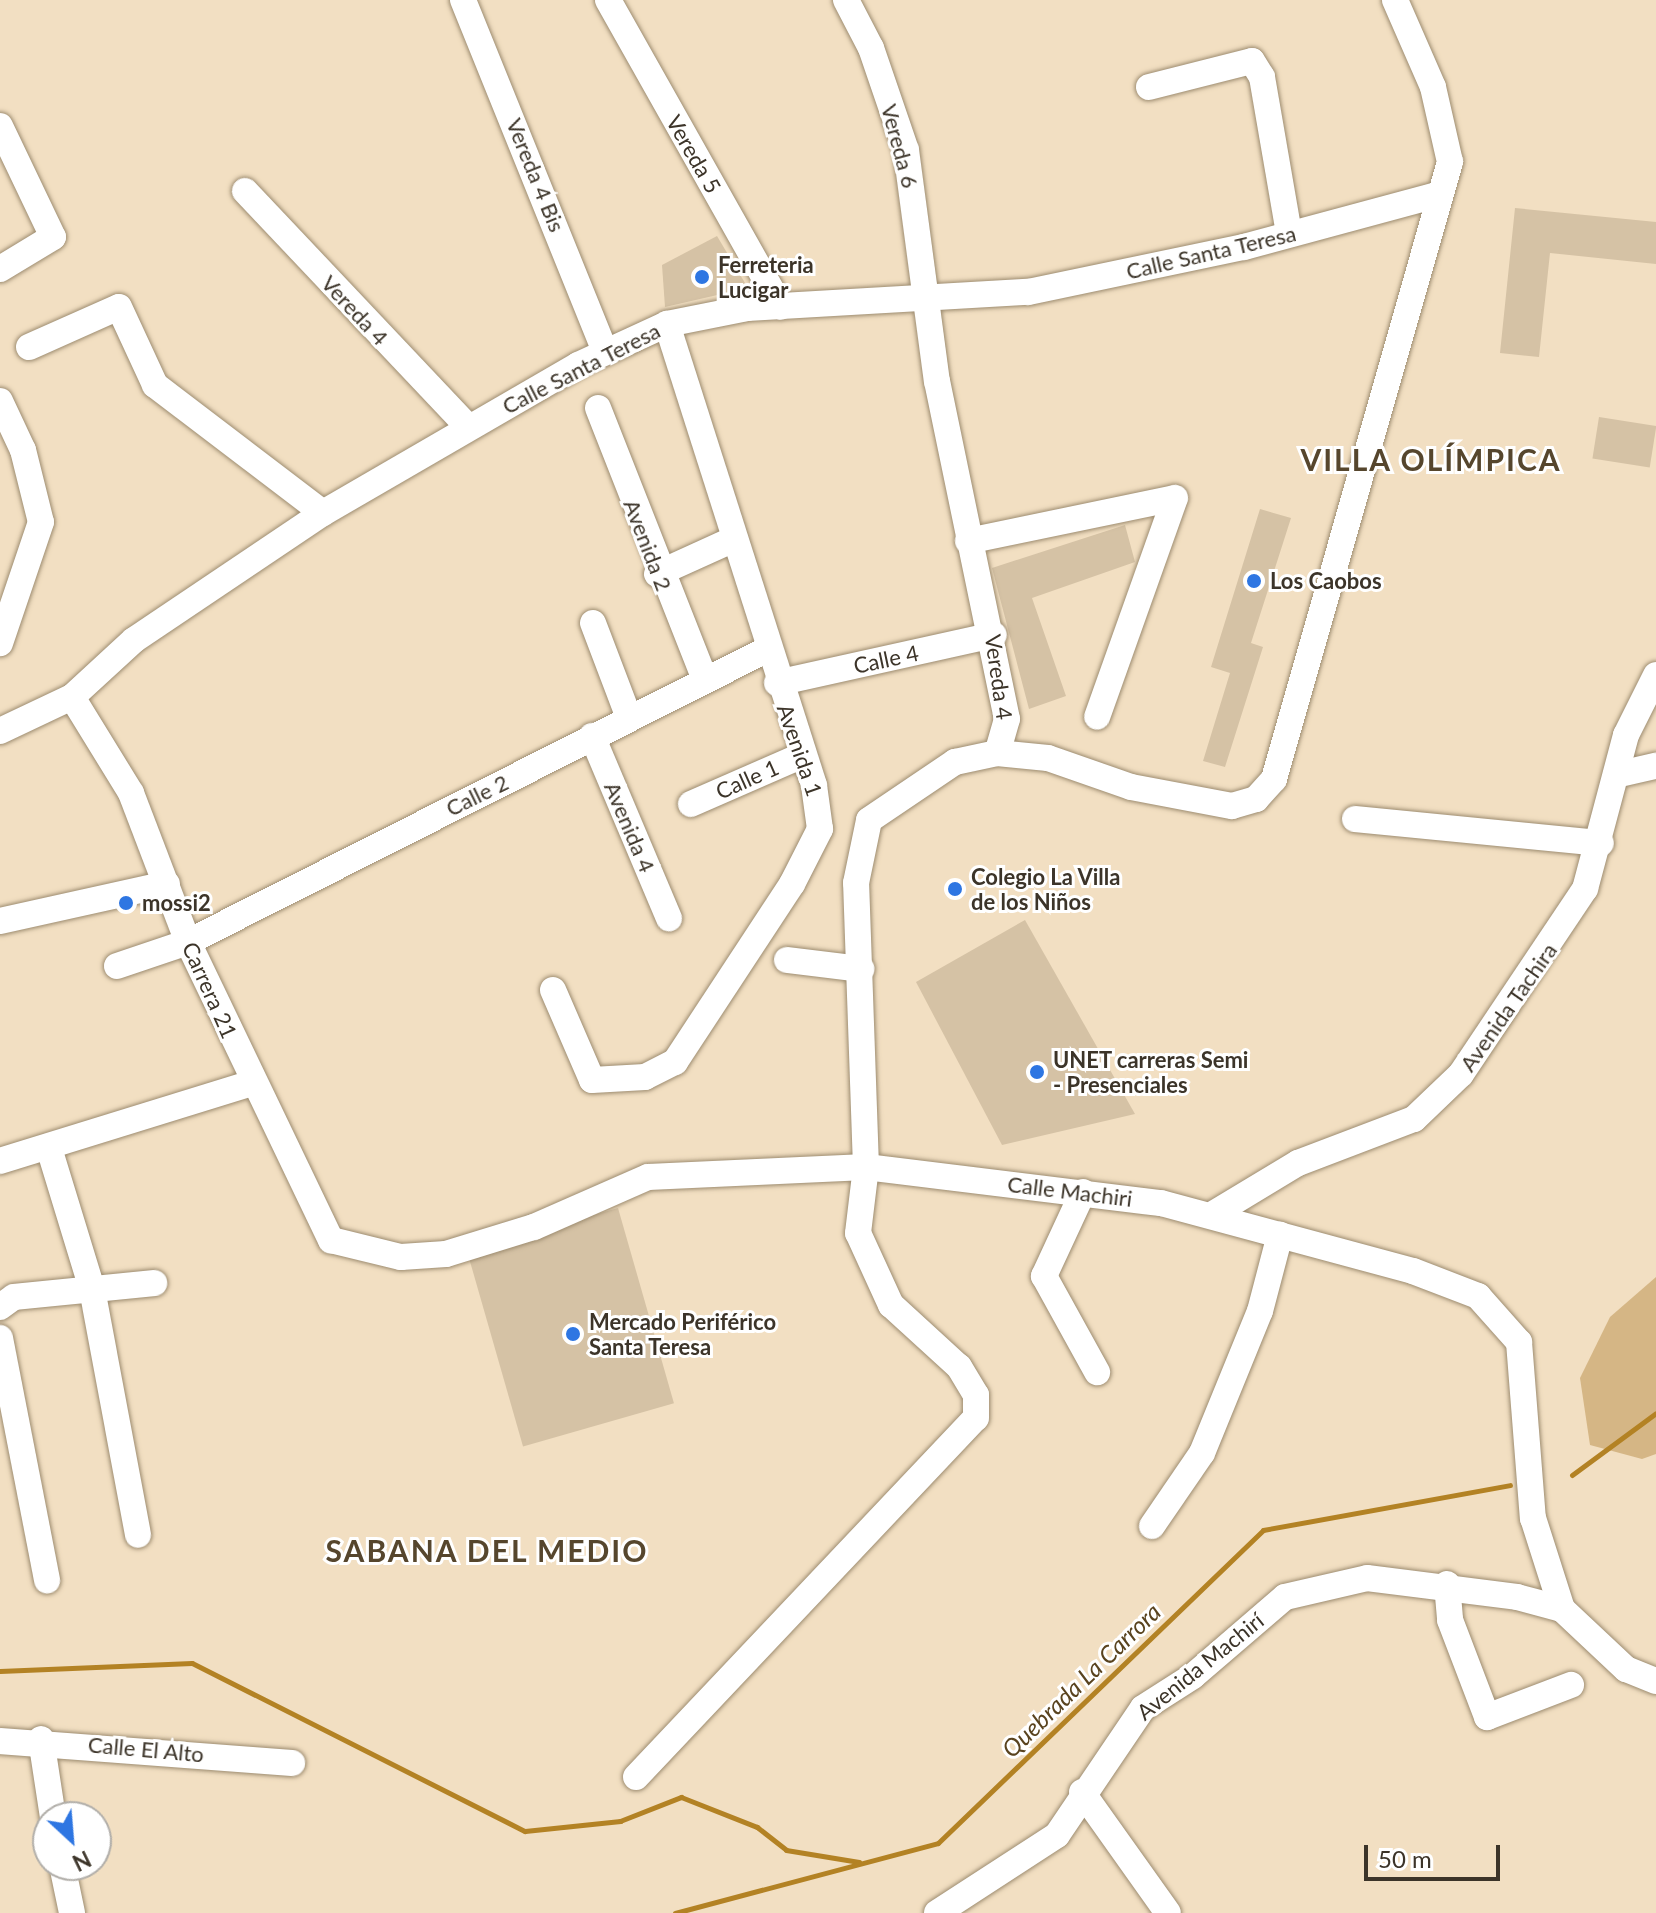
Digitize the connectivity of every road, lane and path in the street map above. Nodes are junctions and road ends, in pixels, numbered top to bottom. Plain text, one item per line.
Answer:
1 (463, 0) edge
2 (608, 0) edge
3 (846, 0) edge
4 (1395, 0) edge
5 (1149, 87) dead end
6 (0, 126) edge
7 (245, 191) dead end
8 (1437, 195) junction
9 (1289, 234) junction
10 (0, 269) edge
11 (927, 300) junction
12 (781, 307) junction
13 (667, 324) junction
14 (29, 347) dead end
15 (605, 351) junction
16 (0, 401) edge
17 (598, 408) dead end
18 (468, 427) junction
19 (323, 513) junction
20 (734, 539) junction
21 (968, 541) junction
22 (657, 574) junction
23 (593, 623) dead end
24 (994, 635) junction
25 (0, 643) edge
26 (766, 650) junction
27 (1656, 675) edge
28 (705, 680) junction
29 (777, 683) junction
30 (72, 697) junction
31 (628, 715) junction
32 (1097, 717) dead end
33 (0, 731) edge
34 (592, 736) junction
35 (997, 753) junction
36 (803, 755) junction
37 (1656, 766) edge
38 (1620, 774) junction
39 (691, 804) dead end
40 (1355, 819) dead end
41 (1601, 843) junction
42 (167, 884) junction
43 (669, 918) dead end
44 (0, 921) edge
45 (188, 942) junction
46 (787, 960) dead end
47 (117, 966) dead end
48 (861, 969) junction
49 (553, 990) dead end
50 (252, 1083) junction
51 (49, 1148) junction
52 (0, 1161) edge
53 (866, 1167) junction
54 (1083, 1192) junction
55 (1215, 1213) junction
56 (1280, 1235) junction
57 (331, 1240) joint
58 (154, 1283) dead end
59 (92, 1289) junction
60 (0, 1307) edge
61 (0, 1338) edge
62 (1097, 1372) dead end
63 (1152, 1526) dead end
64 (138, 1535) dead end
65 (47, 1580) dead end
66 (1447, 1584) junction
67 (1562, 1609) junction
68 (1656, 1681) edge
69 (1571, 1685) dead end
70 (41, 1739) junction
71 (0, 1741) edge
72 (292, 1763) dead end
73 (636, 1777) dead end
74 (1082, 1792) junction
75 (51, 1801) edge
76 (65, 1881) edge
77 (72, 1913) edge
78 (937, 1913) edge
79 (1168, 1913) edge

1 - 15 street, Vereda 4 Bis
2 - 12 street, Vereda 5
3 - 11 street, Vereda 6
4 - 8 street
5 - 9 street
6 - 10 street
7 - 18 street, Vereda 4
8 - 9 street, Calle Santa Teresa
8 - 35 street
9 - 11 street, Calle Santa Teresa
11 - 12 street, Calle Santa Teresa
11 - 21 street, Vereda 4
12 - 13 street, Calle Santa Teresa
13 - 15 street, Calle Santa Teresa
13 - 20 street, Avenida 1
14 - 19 street
15 - 18 street, Calle Santa Teresa
16 - 25 street
17 - 22 street, Avenida 2
18 - 19 street, Calle Santa Teresa
19 - 30 street, Calle Santa Teresa
20 - 22 street
20 - 26 street, Avenida 1
21 - 24 street, Vereda 4
21 - 32 street
22 - 28 street, Avenida 2
23 - 31 street
24 - 29 street, Calle 4
24 - 35 street, Vereda 4
26 - 28 street, Calle 2
26 - 29 street, Avenida 1
27 - 38 street, Avenida Tachira
28 - 31 street, Calle 2
29 - 36 street, Avenida 1
30 - 33 street, Calle Santa Teresa
30 - 42 street, Carrera 21
31 - 34 street, Calle 2
34 - 43 street, Avenida 4
34 - 45 street, Calle 2
35 - 48 street, Vereda 4
36 - 39 street, Calle 1
36 - 49 street, Avenida 1
37 - 38 street
38 - 41 street, Avenida Tachira
40 - 41 street
41 - 55 street, Avenida Tachira
42 - 44 street
42 - 45 street, Carrera 21
45 - 47 street, Calle 2
45 - 50 street, Carrera 21
46 - 48 street
48 - 53 street, Vereda 4
50 - 51 street
50 - 57 street, Carrera 21
51 - 52 street
51 - 59 street
53 - 54 street, Calle Machiri
53 - 57 street, Calle Machiri
53 - 73 street, Vereda 4
54 - 55 street, Calle Machiri
54 - 62 street
55 - 56 street, Calle Machiri
56 - 63 street
56 - 67 street, Calle Machiri
58 - 59 street
59 - 60 street
59 - 64 street
61 - 65 street
66 - 67 street, Avenida Machirí
66 - 69 street
66 - 74 street, Avenida Machirí
67 - 68 street
70 - 71 street, Calle El Alto
70 - 72 street, Calle El Alto
70 - 75 street
74 - 78 street, Avenida Machirí
74 - 79 street
76 - 77 street

